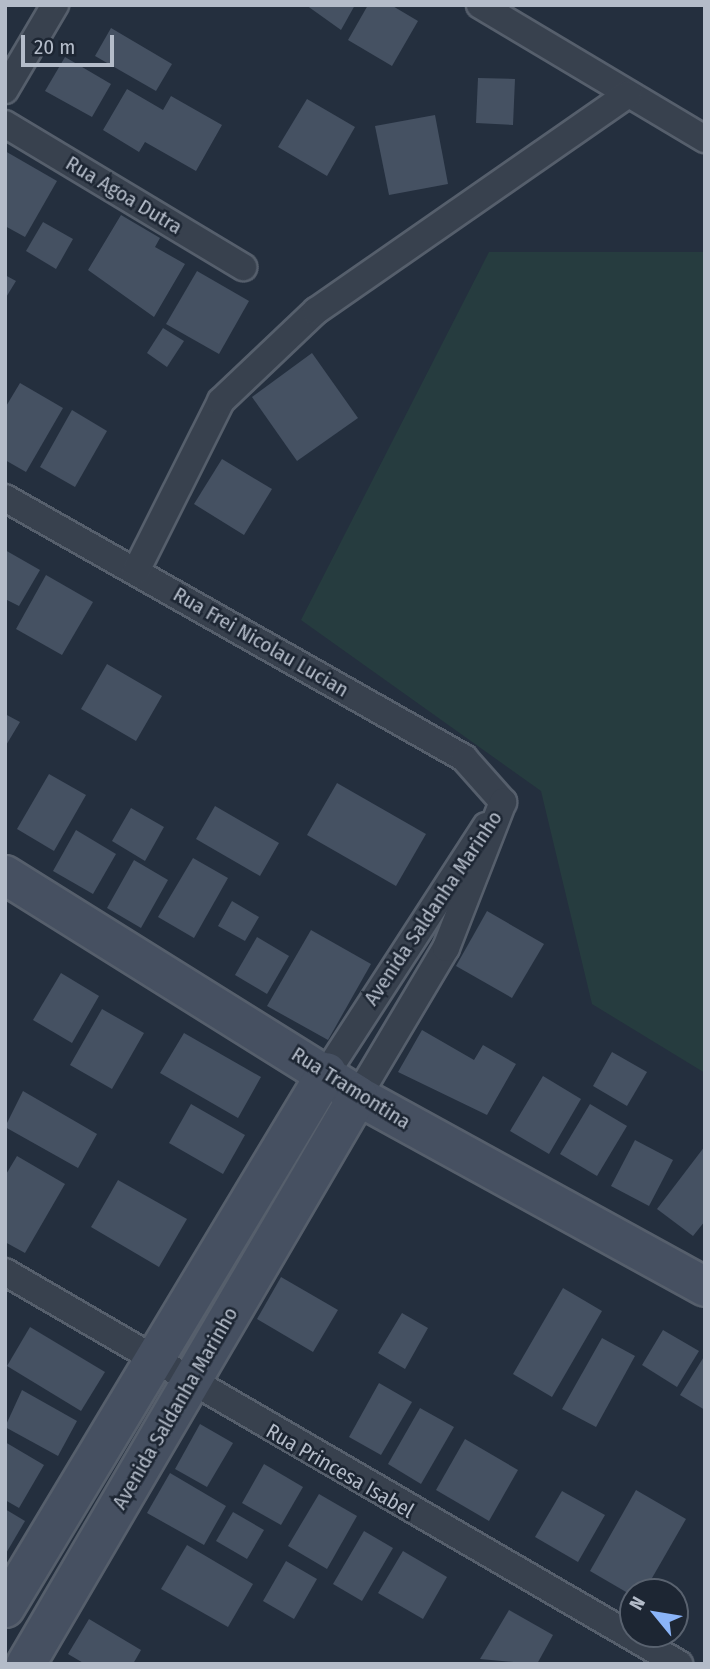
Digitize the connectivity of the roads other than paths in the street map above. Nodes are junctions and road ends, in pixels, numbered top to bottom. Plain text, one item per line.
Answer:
1 (55, 5) edge
2 (487, 10) edge
3 (5, 90) edge
4 (628, 94) junction
5 (5, 124) edge
6 (705, 139) edge
7 (243, 267) dead end
8 (5, 498) edge
9 (136, 571) junction
10 (503, 802) junction
11 (5, 875) edge
12 (327, 1072) junction
13 (358, 1096) junction
14 (5, 1272) edge
15 (705, 1287) edge
16 (153, 1359) junction
17 (189, 1384) junction
18 (5, 1608) edge
19 (5, 1657) edge
20 (16, 1664) edge
21 (26, 1664) edge
22 (679, 1664) edge

1 - 3 street
2 - 4 street
4 - 6 street
4 - 9 street
5 - 7 street, Rua Agoa Dutra
8 - 9 street, Rua Frei Nicolau Lucian
9 - 10 street, Rua Frei Nicolau Lucian
10 - 12 street, Avenida Saldanha Marinho
10 - 13 street, Avenida Saldanha Marinho
11 - 12 street, Rua Tramontina
12 - 13 street, Rua Tramontina
12 - 16 street, Avenida Saldanha Marinho
13 - 15 street, Rua Tramontina
13 - 17 street, Avenida Saldanha Marinho
14 - 16 street, Rua Princesa Isabel
16 - 17 street, Rua Princesa Isabel
16 - 18 street, Avenida Saldanha Marinho
17 - 21 street, Avenida Saldanha Marinho
17 - 22 street, Rua Princesa Isabel
19 - 20 street

